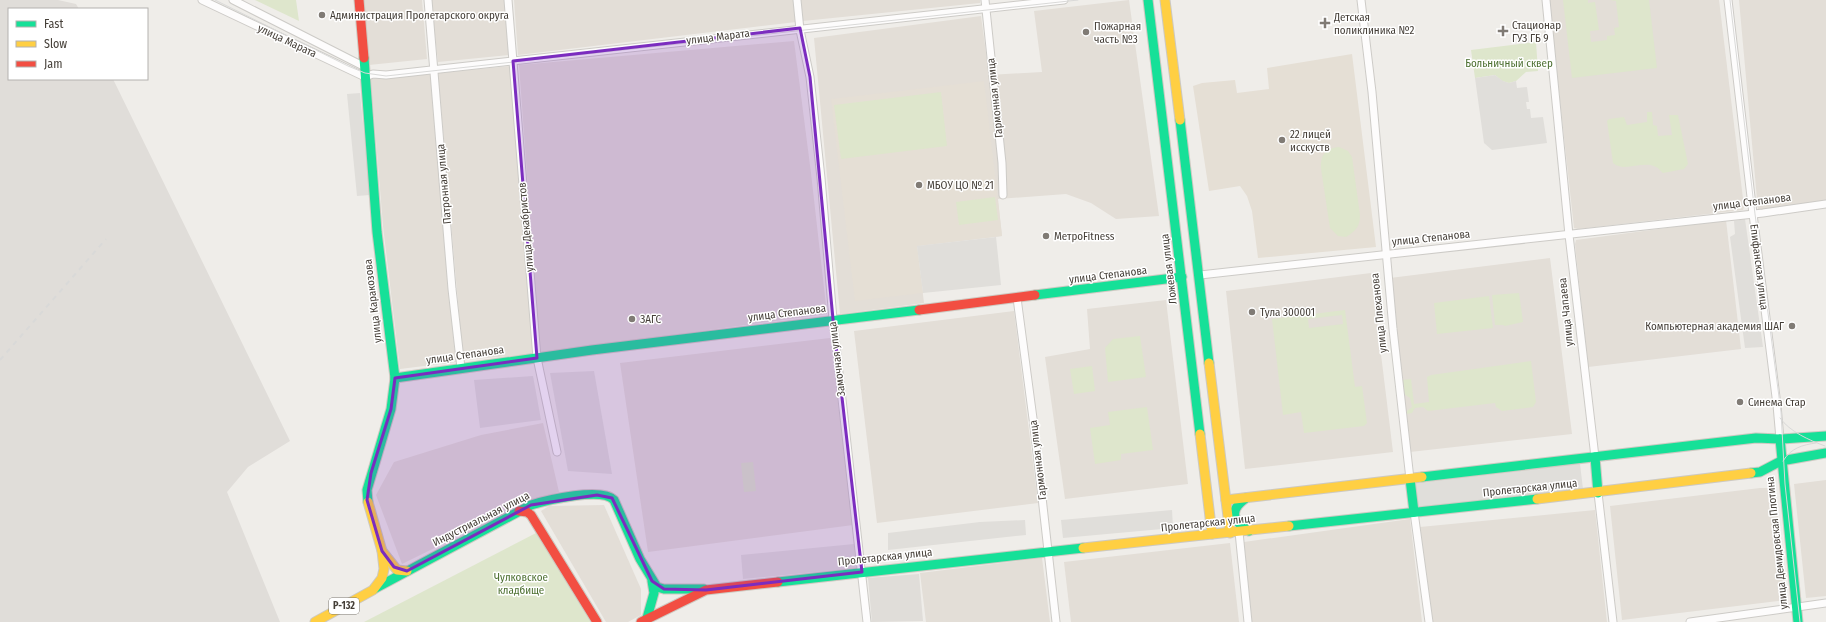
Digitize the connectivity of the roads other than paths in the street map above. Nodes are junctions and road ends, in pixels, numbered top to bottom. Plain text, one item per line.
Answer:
1 (202, 0) edge
2 (233, 0) edge
3 (358, 0) edge
4 (428, 0) edge
5 (508, 0) edge
6 (797, 0) edge
7 (985, 0) edge
8 (1064, 0) edge
9 (1148, 0) edge
10 (1165, 0) edge
11 (1361, 0) edge
12 (1546, 0) edge
13 (1728, 0) edge
14 (986, 9) junction
15 (800, 28) junction
16 (513, 61) junction
17 (364, 66) junction
18 (434, 70) junction
19 (369, 76) junction
20 (1179, 109) junction
21 (1162, 112) junction
22 (1003, 195) dead end
23 (1826, 204) edge
24 (1753, 214) junction
25 (1569, 234) junction
26 (1386, 255) junction
27 (1200, 275) junction
28 (1182, 277) junction
29 (1017, 298) junction
30 (833, 319) junction
31 (537, 358) junction
32 (461, 368) junction
33 (395, 378) junction
34 (1826, 436) edge
35 (1780, 439) junction
36 (557, 452) dead end
37 (1826, 453) edge
38 (1595, 458) junction
39 (1781, 461) junction
40 (1410, 479) junction
41 (1598, 493) junction
42 (1246, 498) junction
43 (1226, 500) junction
44 (519, 511) junction
45 (1414, 512) junction
46 (1248, 531) junction
47 (1234, 532) junction
48 (1212, 534) junction
49 (382, 551) junction
50 (1048, 551) junction
51 (407, 571) junction
52 (862, 572) junction
53 (652, 581) junction
54 (373, 590) junction
55 (706, 590) junction
56 (1826, 603) edge
57 (1795, 606) junction
58 (644, 620) edge
59 (315, 622) edge
60 (597, 622) edge
61 (867, 622) edge
62 (1056, 622) edge
63 (1248, 622) edge
64 (1429, 622) edge
65 (1613, 622) edge
66 (1690, 622) edge
67 (1798, 622) edge

1 - 19 street, улица Марата
2 - 17 street, улица Марата
3 - 17 main road, улица Каракозова
4 - 18 street, Патронная улица
5 - 16 street, улица Декабристов
6 - 15 street, Замочная улица
7 - 14 street, Гармонная улица
8 - 14 street, улица Марата
9 - 21 main road, Ложевая улица
10 - 20 main road
11 - 26 street, улица Плеханова
12 - 25 street, улица Чапаева
13 - 24 street, Епифанская улица
14 - 15 street, улица Марата
14 - 22 street, Гармонная улица
15 - 16 street, улица Марата
15 - 30 street, Замочная улица
16 - 18 street, улица Марата
16 - 31 street, улица Декабристов
17 - 19 main road, улица Каракозова
18 - 19 street, улица Марата
18 - 32 street, Патронная улица
19 - 33 main road, улица Каракозова
20 - 21 main road
20 - 27 main road
21 - 28 main road, Ложевая улица
23 - 24 street, улица Степанова
24 - 25 street, улица Степанова
24 - 35 street, Епифанская улица
25 - 26 street, улица Степанова
25 - 38 street, улица Чапаева
26 - 27 street, улица Степанова
26 - 40 street, улица Плеханова
27 - 28 main road, улица Степанова
27 - 43 main road
28 - 29 main road, улица Степанова
28 - 48 main road, Ложевая улица
29 - 30 main road, улица Степанова
29 - 50 street, Гармонная улица
30 - 31 main road, улица Степанова
30 - 52 street, Замочная улица
31 - 32 main road, улица Степанова
31 - 36 street, улица Декабристов
32 - 33 main road, улица Степанова
33 - 49 main road, улица Каракозова
34 - 35 main road, Пролетарская улица
35 - 38 main road, Пролетарская улица
35 - 39 main road
37 - 39 main road, Пролетарская улица
38 - 40 main road, Пролетарская улица
38 - 41 main road, улица Чапаева
39 - 41 main road, Пролетарская улица
39 - 57 main road, улица Демидовская Плотина
40 - 42 main road, Пролетарская улица
40 - 45 main road, улица Плеханова
41 - 45 main road, Пролетарская улица
41 - 65 street, улица Чапаева
42 - 43 main road, Пролетарская улица
42 - 46 main road
43 - 47 main road
44 - 51 main road, Индустриальная улица
44 - 53 main road, Индустриальная улица
44 - 60 main road
45 - 46 main road, Пролетарская улица
45 - 64 street, улица Плеханова
46 - 47 main road, Пролетарская улица
47 - 48 main road, Пролетарская улица
47 - 63 street
48 - 50 main road, Пролетарская улица
49 - 51 main road
49 - 54 main road, улица Каракозова
50 - 52 main road, Пролетарская улица
50 - 62 street, Гармонная улица
51 - 54 main road, Индустриальная улица
52 - 55 main road, Пролетарская улица
52 - 61 street, Замочная улица
53 - 55 main road
53 - 58 main road, Индустриальная улица
54 - 59 main road, Р-132
55 - 58 main road, Пролетарская улица
56 - 57 street
57 - 66 street
57 - 67 main road, улица Демидовская Плотина

